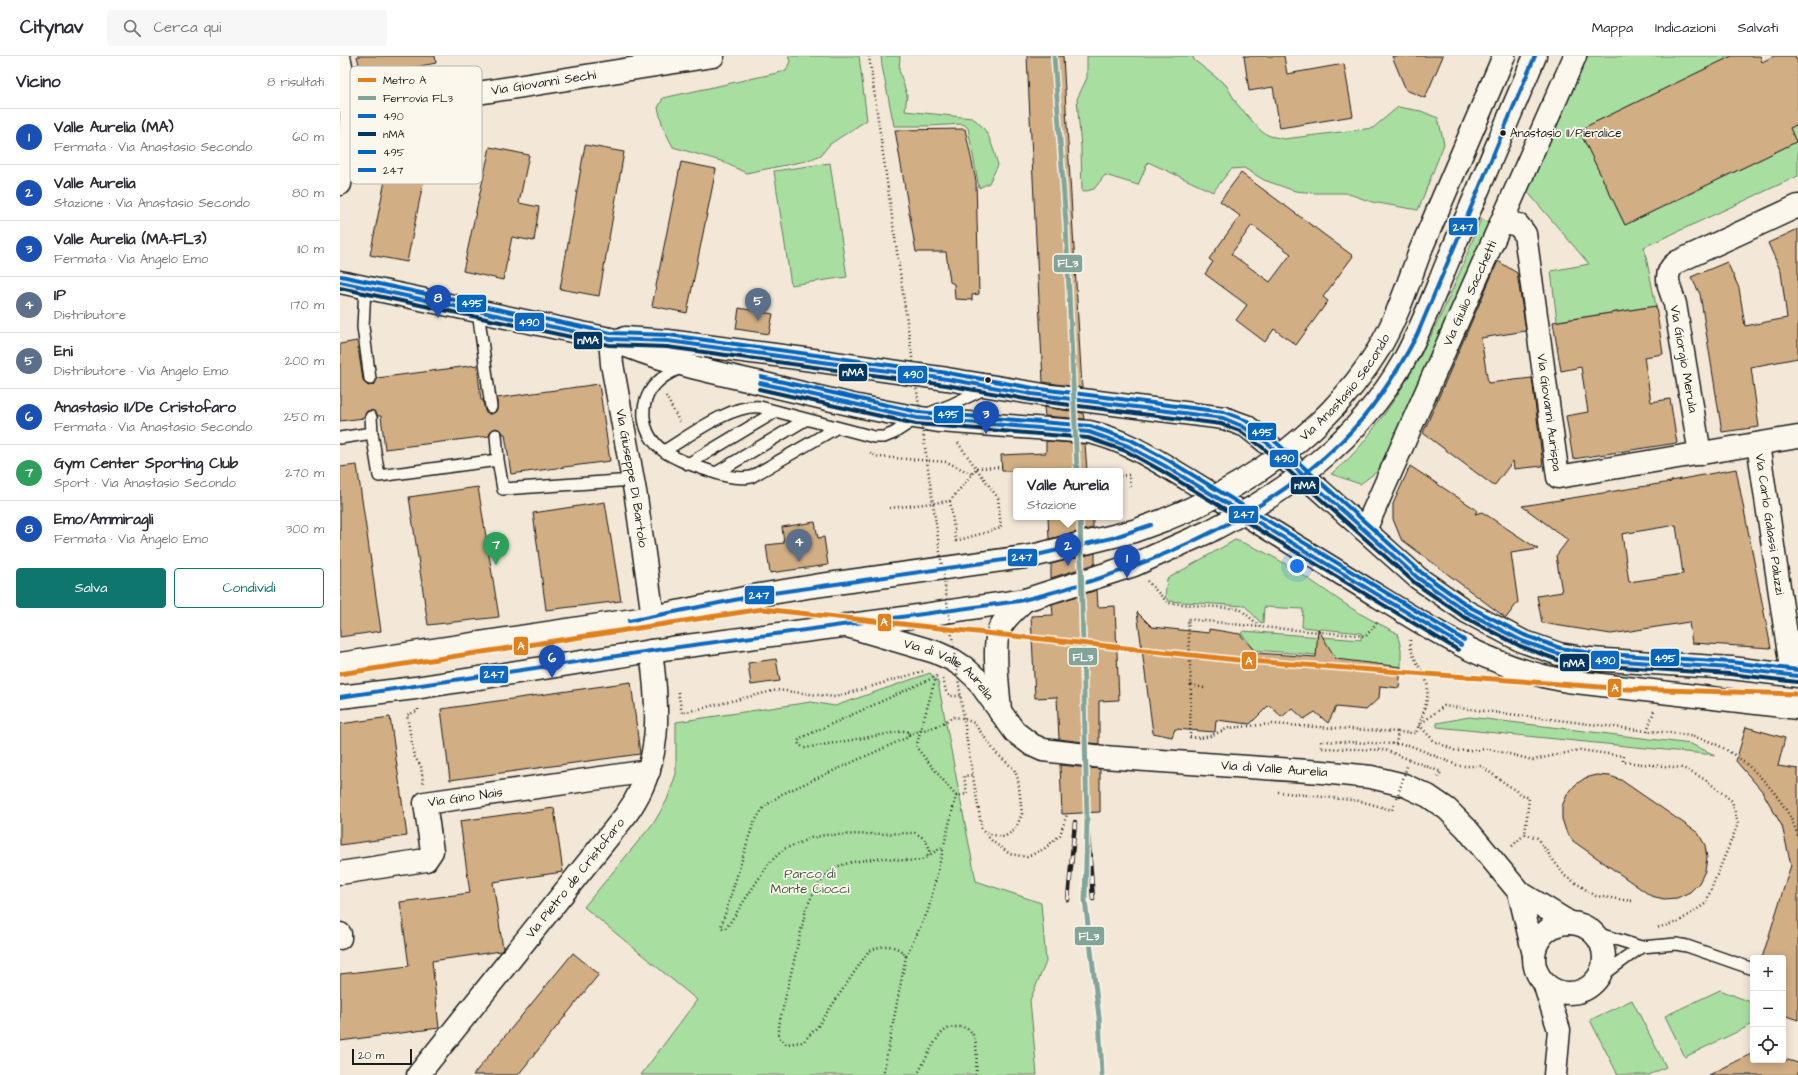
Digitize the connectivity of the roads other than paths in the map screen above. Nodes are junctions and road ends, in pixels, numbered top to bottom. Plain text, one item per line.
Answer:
1 (713, 56) edge
2 (1504, 56) edge
3 (1535, 56) edge
4 (1575, 56) edge
5 (340, 61) edge
6 (482, 92) edge
7 (350, 108) edge
8 (350, 133) edge
9 (340, 184) edge
10 (1798, 206) edge
11 (1502, 221) junction
12 (340, 282) edge
13 (365, 287) junction
14 (478, 311) junction
15 (610, 339) junction
16 (685, 365) junction
17 (370, 379) dead end
18 (990, 386) junction
19 (491, 408) dead end
20 (775, 412) junction
21 (371, 417) dead end
22 (917, 418) junction
23 (805, 420) junction
24 (836, 428) junction
25 (372, 433) junction
26 (496, 435) dead end
27 (340, 438) edge
28 (1798, 438) edge
29 (1758, 444) junction
30 (664, 451) junction
31 (1700, 454) junction
32 (498, 460) junction
33 (688, 464) junction
34 (716, 473) junction
35 (632, 480) junction
36 (1366, 530) junction
37 (1025, 600) junction
38 (653, 618) junction
39 (843, 625) junction
40 (651, 651) junction
41 (340, 664) edge
42 (1795, 675) edge
43 (340, 697) edge
44 (1798, 708) edge
45 (1000, 712) junction
46 (649, 771) junction
47 (340, 873) edge
48 (1519, 892) junction
49 (1570, 923) junction
50 (1593, 932) junction
51 (340, 934) edge
52 (340, 938) edge
53 (1641, 947) junction
54 (1534, 955) junction
55 (1750, 968) edge
56 (1544, 983) junction
57 (1592, 983) junction
58 (1560, 1030) junction
59 (418, 1075) edge
60 (1555, 1075) edge

1 - 6 main road, Via Giovanni Sechi
2 - 38 main road, Via Anastasio Secondo, bridge
3 - 37 main road, bridge
4 - 11 main road, Via Giulio Sacchetti
5 - 7 main road
8 - 9 main road
10 - 31 main road, Via Giorgio Merula
11 - 31 main road, Via Giovanni Aurispa
11 - 36 main road, Via Giulio Sacchetti
12 - 13 main road
13 - 14 main road
13 - 17 lane
14 - 15 main road
14 - 19 lane
15 - 16 main road
15 - 18 main road
15 - 35 main road, Via Giuseppe Di Bartolo
16 - 22 main road
16 - 30 lane
18 - 22 lane
18 - 36 main road
20 - 23 lane
20 - 30 lane
20 - 33 lane
21 - 25 lane
22 - 24 lane
22 - 44 main road
23 - 24 lane
23 - 34 lane
24 - 34 lane
25 - 27 lane
25 - 32 lane
26 - 32 lane
28 - 29 main road
29 - 31 main road
29 - 42 main road, Via Carlo Galassi Paluzzi
30 - 33 lane
32 - 35 lane
33 - 34 lane
35 - 38 main road, Via Giuseppe Di Bartolo
36 - 42 main road
37 - 39 main road
37 - 45 main road, Via di Valle Aurelia
38 - 41 main road, Via Anastasio Secondo
39 - 40 main road
39 - 45 main road, Via di Valle Aurelia
40 - 43 main road
40 - 46 main road, Via Pietro de Cristofaro
45 - 48 main road, Via di Valle Aurelia
46 - 47 main road, Via Gino Nais
46 - 59 main road, Via Pietro de Cristofaro
48 - 49 main road, Via di Valle Aurelia
48 - 54 main road, Via di Valle Aurelia
49 - 50 main road, Via di Valle Aurelia
49 - 54 main road
50 - 53 lane
50 - 57 main road, Via di Valle Aurelia
51 - 52 main road
53 - 55 lane
53 - 57 lane
54 - 56 main road, Via di Valle Aurelia
56 - 57 main road
56 - 58 main road, Via di Valle Aurelia
57 - 58 main road, Via di Valle Aurelia
58 - 60 main road, Via di Valle Aurelia

